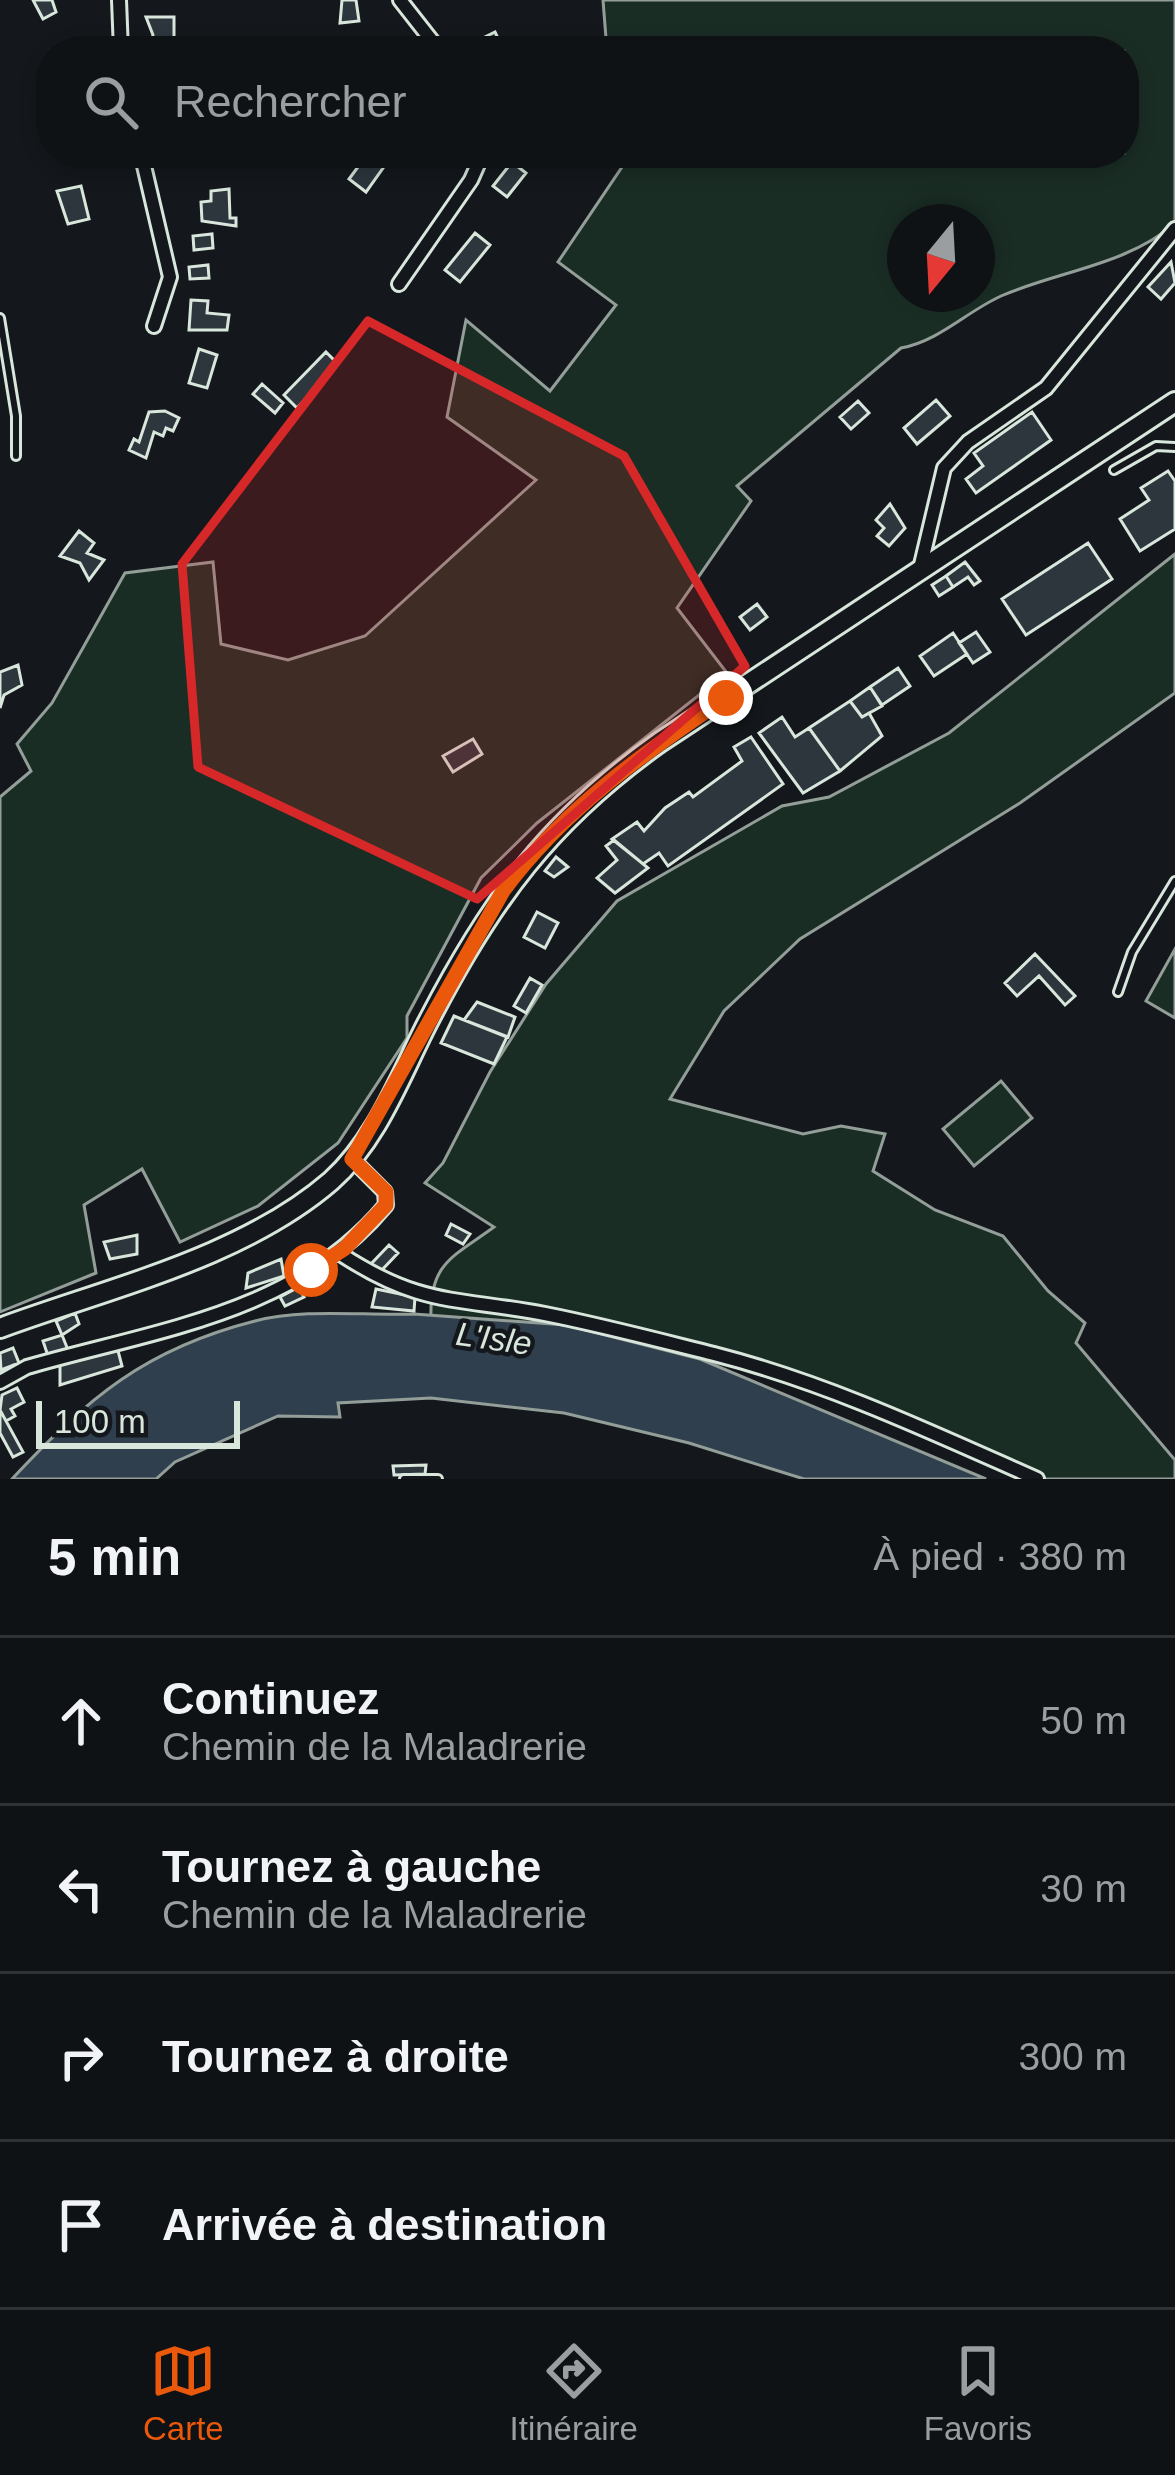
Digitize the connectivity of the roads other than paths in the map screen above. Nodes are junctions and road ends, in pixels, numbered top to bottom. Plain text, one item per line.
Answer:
1 (119, 0) edge
2 (400, 0) edge
3 (120, 36) edge
4 (428, 36) edge
5 (145, 168) edge
6 (476, 168) edge
7 (1175, 229) edge
8 (399, 284) dead end
9 (0, 318) edge
10 (154, 326) dead end
11 (1175, 402) edge
12 (1175, 447) edge
13 (16, 455) dead end
14 (1114, 470) dead end
15 (920, 569) junction
16 (1175, 881) edge
17 (1118, 992) dead end
18 (352, 1159) junction
19 (338, 1252) junction
20 (0, 1328) edge
21 (0, 1382) edge
22 (404, 1479) edge
23 (438, 1479) edge
24 (1037, 1479) edge

1 - 3 street
2 - 4 street
5 - 10 street
6 - 8 street
7 - 15 street
9 - 13 lane
11 - 15 main road
12 - 14 lane
15 - 18 main road
16 - 17 lane
18 - 19 street
18 - 20 main road
19 - 21 street
19 - 24 street
22 - 23 lane

